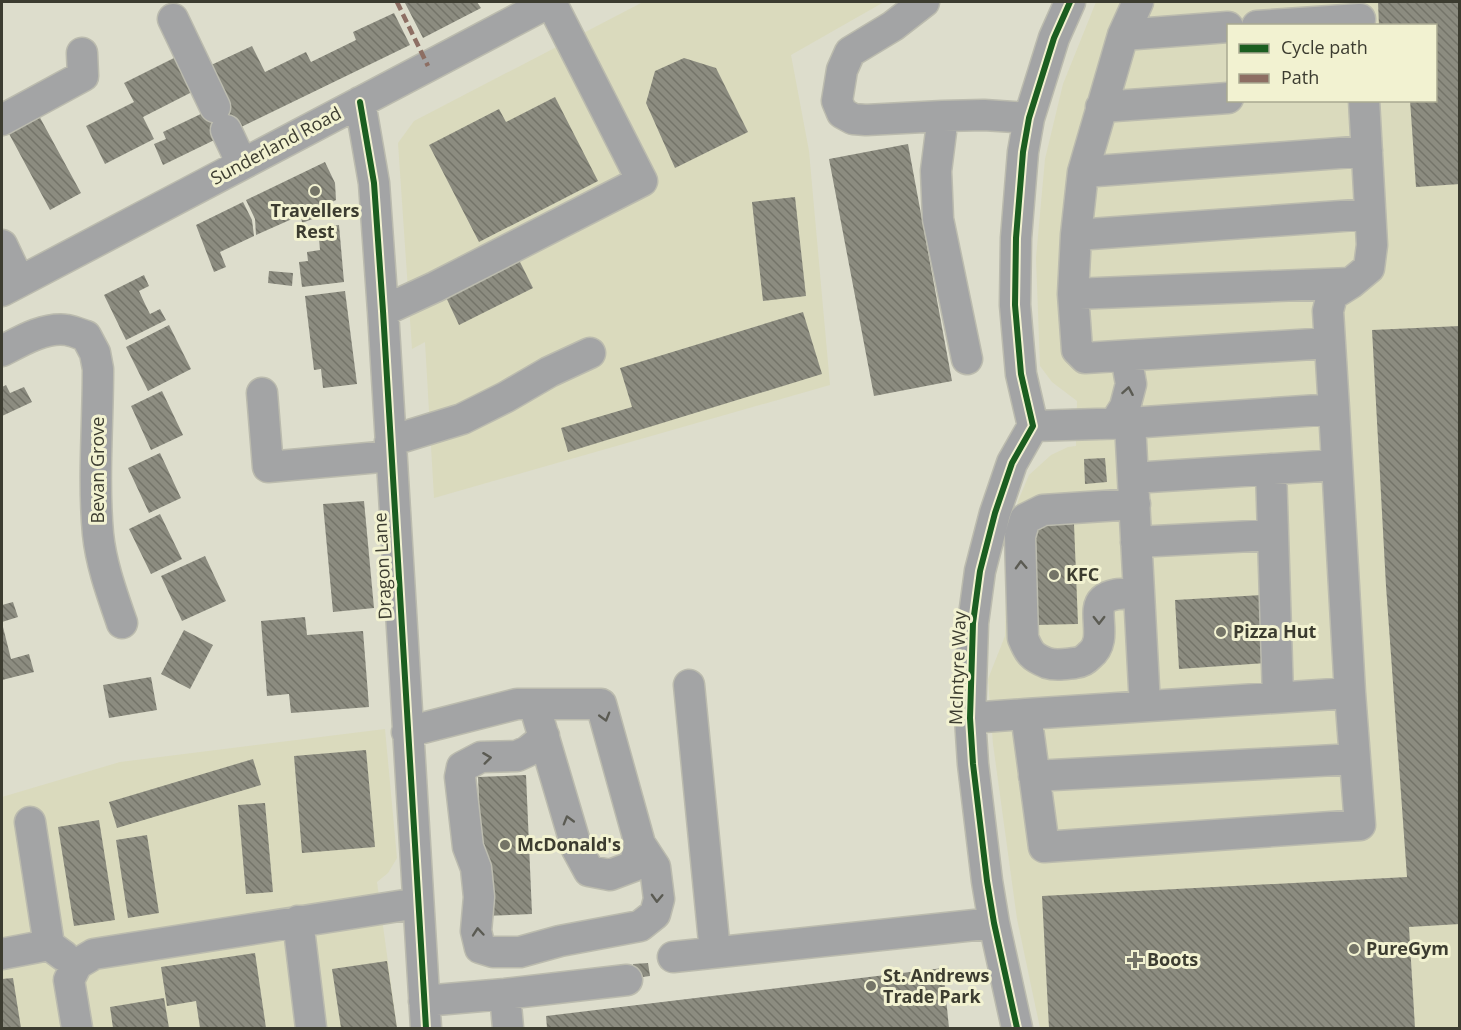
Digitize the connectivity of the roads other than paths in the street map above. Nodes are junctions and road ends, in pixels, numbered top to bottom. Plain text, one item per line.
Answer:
1 (551, 2) edge
2 (924, 2) edge
3 (1070, 2) edge
4 (1138, 2) edge
5 (1360, 15) edge
6 (173, 19) dead end
7 (1276, 24) edge
8 (1227, 27) edge
9 (1123, 34) junction
10 (82, 53) dead end
11 (1227, 98) edge
12 (360, 102) junction
13 (1364, 102) edge
14 (1101, 107) junction
15 (944, 116) junction
16 (1029, 118) junction
17 (2, 120) edge
18 (1367, 151) junction
19 (242, 164) junction
20 (1083, 172) junction
21 (1370, 214) junction
22 (1076, 235) junction
23 (2, 245) edge
24 (1351, 283) junction
25 (10, 286) edge
26 (1073, 294) junction
27 (383, 311) junction
28 (1330, 343) junction
29 (2, 351) edge
30 (590, 353) dead end
31 (1126, 356) junction
32 (967, 359) dead end
33 (262, 393) dead end
34 (1334, 409) junction
35 (1123, 423) junction
36 (1034, 426) junction
37 (391, 449) junction
38 (1337, 465) junction
39 (1271, 469) junction
40 (1134, 491) junction
41 (1273, 535) junction
42 (1136, 542) junction
43 (1139, 593) junction
44 (122, 623) dead end
45 (689, 685) dead end
46 (1350, 693) junction
47 (1278, 697) junction
48 (534, 704) junction
49 (1145, 706) junction
50 (1026, 714) junction
51 (970, 718) junction
52 (407, 732) junction
53 (544, 736) junction
54 (1355, 759) junction
55 (1034, 776) junction
56 (30, 822) dead end
57 (640, 844) junction
58 (418, 903) junction
59 (298, 921) junction
60 (994, 923) junction
61 (49, 945) junction
62 (715, 952) junction
63 (2, 954) edge
64 (673, 957) dead end
65 (77, 964) junction
66 (627, 980) dead end
67 (505, 994) junction
68 (425, 1015) edge
69 (76, 1029) edge
70 (311, 1029) edge
71 (508, 1029) edge
72 (1017, 1029) edge

1 - 12 street, Sunderland Road
1 - 27 street
2 - 15 street
3 - 16 street
4 - 9 street
5 - 7 street
6 - 19 street
8 - 9 street
9 - 14 street
10 - 17 street
11 - 14 street
12 - 19 street, Sunderland Road
12 - 27 street, Dragon Lane
13 - 18 street
14 - 20 street
15 - 16 street
15 - 32 street
16 - 36 street
18 - 20 street
18 - 21 street
19 - 25 street, Sunderland Road
20 - 22 street
21 - 22 street
21 - 24 street
22 - 26 street
23 - 25 street
24 - 26 street
24 - 28 street
26 - 31 street
27 - 37 street, Dragon Lane
28 - 31 street
28 - 34 street
29 - 44 street, Bevan Grove
30 - 37 street
35 -> 31 street
33 - 37 street
34 - 35 street
34 - 38 street
35 - 36 street
35 - 40 street
36 - 51 street, McIntyre Way
37 - 52 street, Dragon Lane
38 - 39 street
38 - 46 street
39 - 40 street
39 - 41 street
40 - 42 street
43 -> 40 street
41 - 42 street
41 - 47 street
42 - 43 street
43 - 49 street
45 - 62 street
46 - 47 street
46 - 54 street
47 - 49 street
48 - 52 street
48 - 53 street
48 -> 57 street
49 - 50 street
50 - 51 street
50 - 55 street
51 - 60 street, McIntyre Way
52 - 58 street, Dragon Lane
57 -> 53 street
57 -> 53 street
54 - 55 street
54 - 55 street
56 - 61 street
58 - 59 street
58 - 68 street, Dragon Lane
59 - 65 street
59 - 70 street
60 - 62 street
60 - 72 street, McIntyre Way
61 - 63 street
61 - 65 street
62 - 64 street
65 - 69 street
66 - 67 street
67 - 68 street
67 - 71 street

